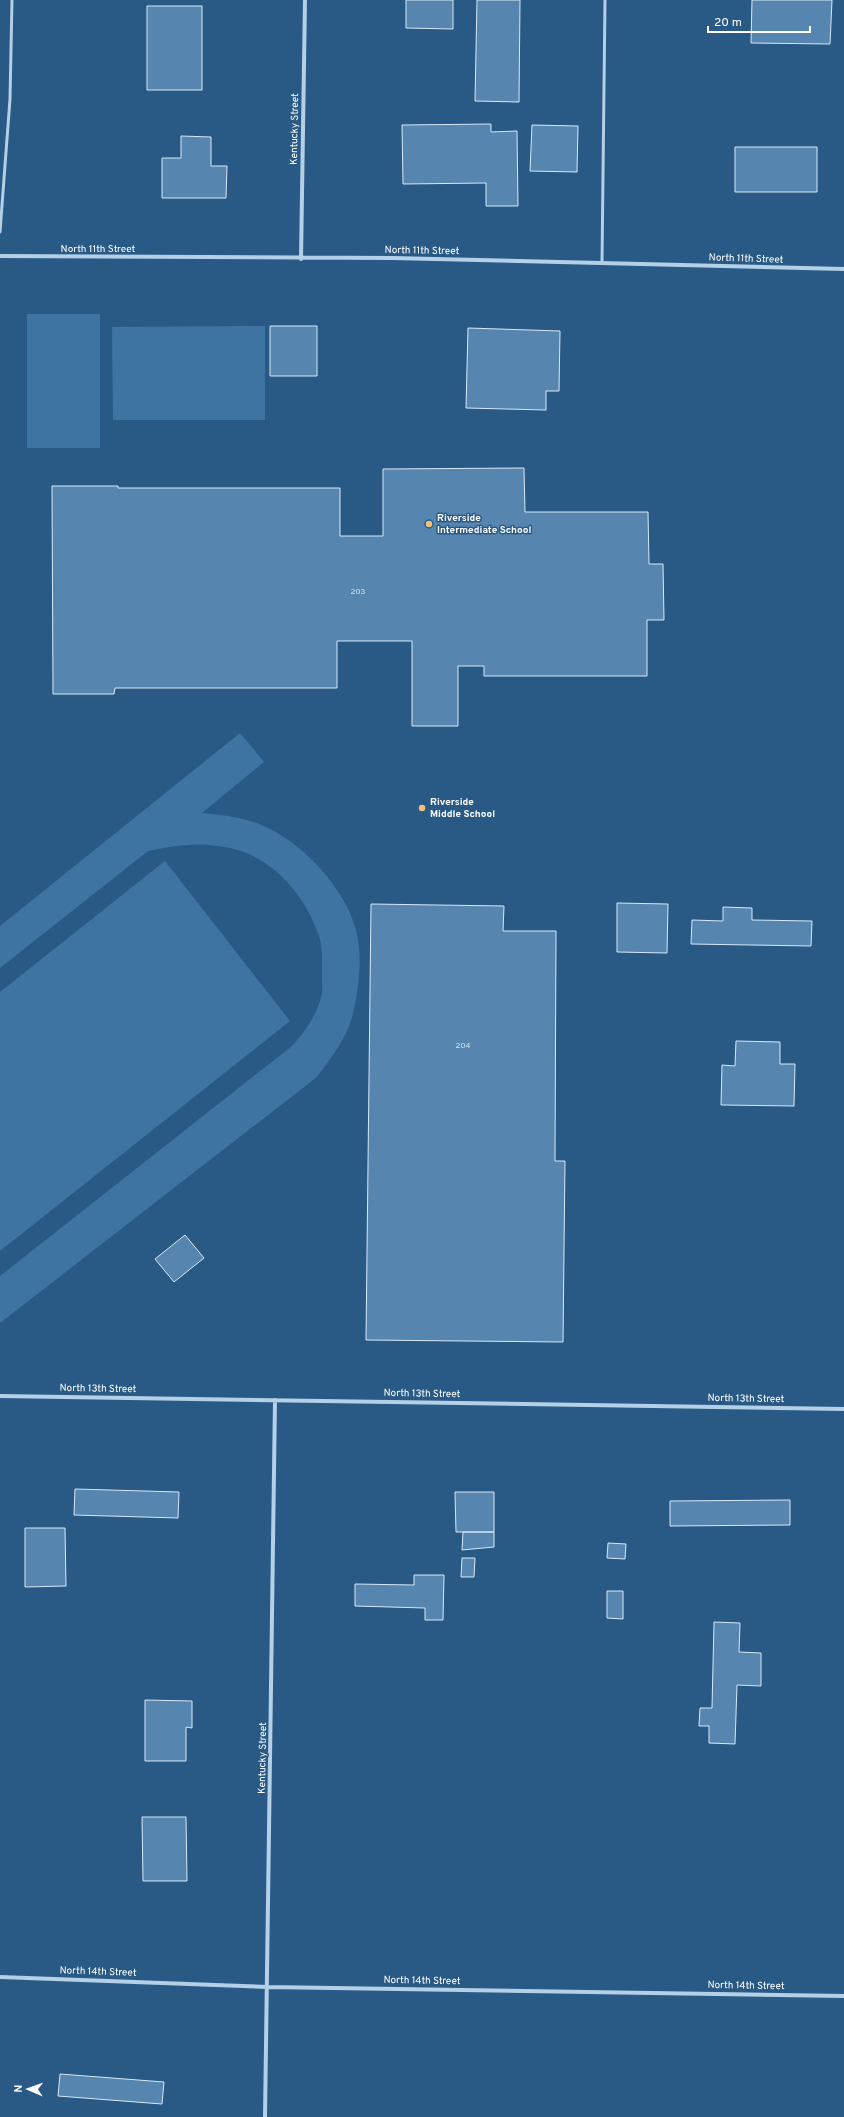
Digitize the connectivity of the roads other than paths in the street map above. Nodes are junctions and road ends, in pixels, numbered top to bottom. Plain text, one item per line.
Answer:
1 (12, 0) edge
2 (305, 0) edge
3 (605, 0) edge
4 (0, 232) edge
5 (0, 256) edge
6 (301, 259) junction
7 (602, 263) junction
8 (844, 269) edge
9 (0, 1396) edge
10 (275, 1400) junction
11 (844, 1409) edge
12 (0, 1977) edge
13 (268, 1987) junction
14 (844, 1996) edge
15 (265, 2117) edge

1 - 4 lane
2 - 6 street, Kentucky Street
3 - 7 lane
5 - 6 street, North 11th Street
6 - 7 street, North 11th Street
7 - 8 street, North 11th Street
9 - 10 street, North 13th Street
10 - 11 street, North 13th Street
10 - 13 street, Kentucky Street
12 - 13 street, North 14th Street
13 - 14 street, North 14th Street
13 - 15 street, Kentucky Street

